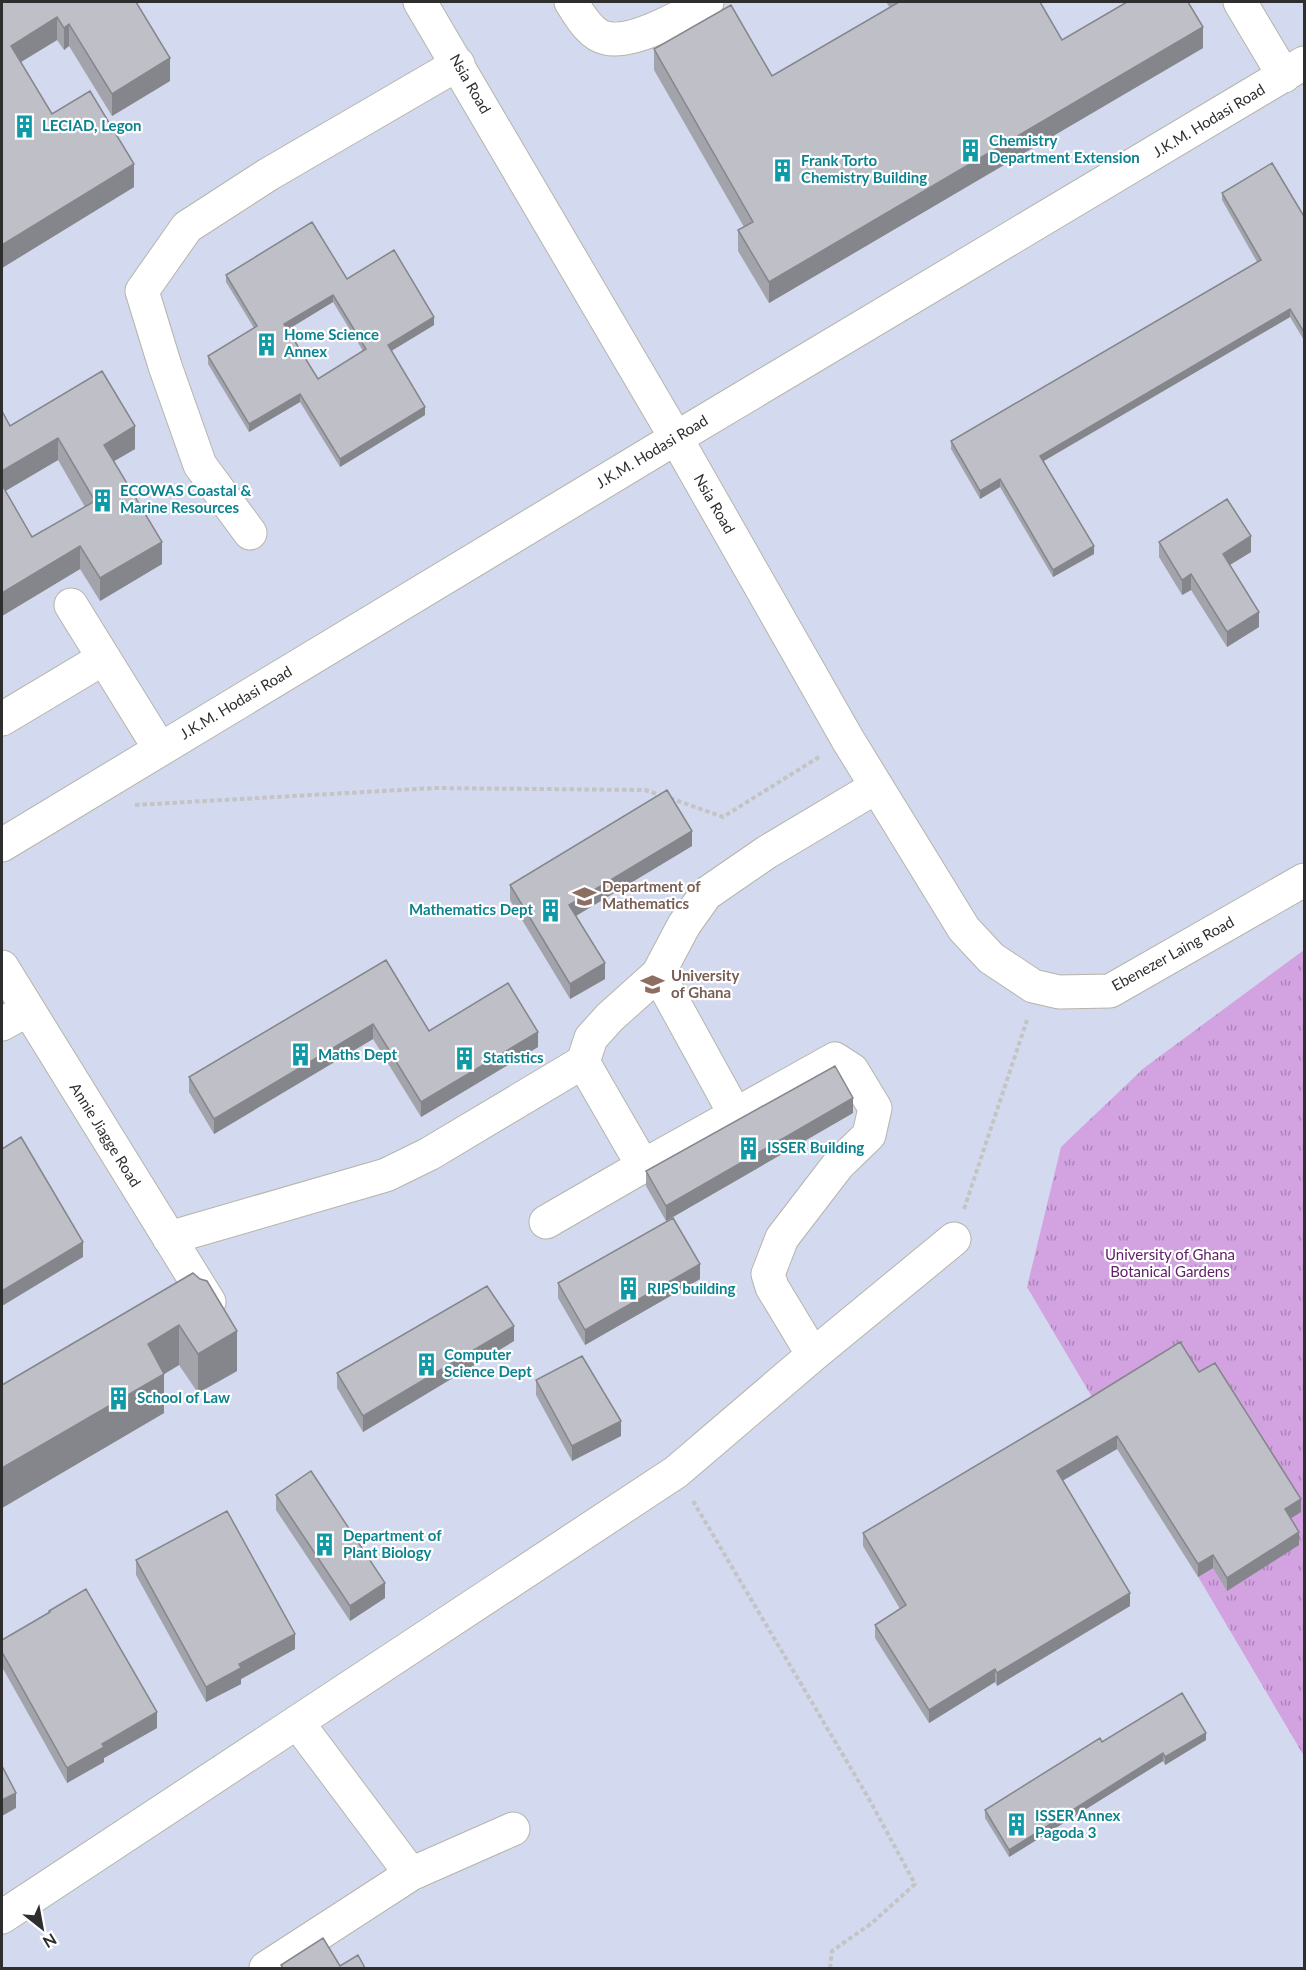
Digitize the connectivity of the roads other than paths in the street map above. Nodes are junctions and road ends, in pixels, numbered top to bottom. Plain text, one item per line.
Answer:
1 (420, 2) edge
2 (571, 2) edge
3 (707, 2) edge
4 (1240, 2) edge
5 (458, 64) junction
6 (1294, 70) edge
7 (676, 438) junction
8 (250, 533) dead end
9 (71, 605) dead end
10 (104, 658) junction
11 (2, 719) edge
12 (159, 749) junction
13 (876, 787) junction
14 (2, 845) edge
15 (1305, 880) edge
16 (2, 967) edge
17 (658, 974) junction
18 (1033, 986) joint
19 (14, 1017) edge
20 (583, 1062) junction
21 (735, 1114) junction
22 (643, 1166) junction
23 (546, 1222) dead end
24 (170, 1238) junction
25 (954, 1239) road end
26 (209, 1302) edge
27 (813, 1354) junction
28 (297, 1722) junction
29 (513, 1829) dead end
30 (411, 1874) junction
31 (2, 1917) edge
32 (266, 1968) edge

1 - 5 street, Nsia Road
2 - 3 street
4 - 6 street
5 - 7 street, Nsia Road
5 - 8 street
6 - 7 street, J.K.M. Hodasi Road
7 - 12 street, J.K.M. Hodasi Road
7 - 13 street, Nsia Road
9 - 10 street
10 - 11 street
10 - 12 street
12 - 14 street, J.K.M. Hodasi Road
13 - 17 street
13 - 18 street, Nsia Road
15 - 18 street, Ebenezer Laing Road
16 - 19 street, Annie Jiagge Road
17 - 20 street
17 - 21 street
19 - 24 street, Annie Jiagge Road
20 - 22 street
20 - 24 street
21 - 22 street
21 - 27 street
22 - 23 street
24 - 26 street, Annie Jiagge Road
25 - 27 street
27 - 28 street
28 - 30 street
28 - 31 street
29 - 30 street
30 - 32 street

